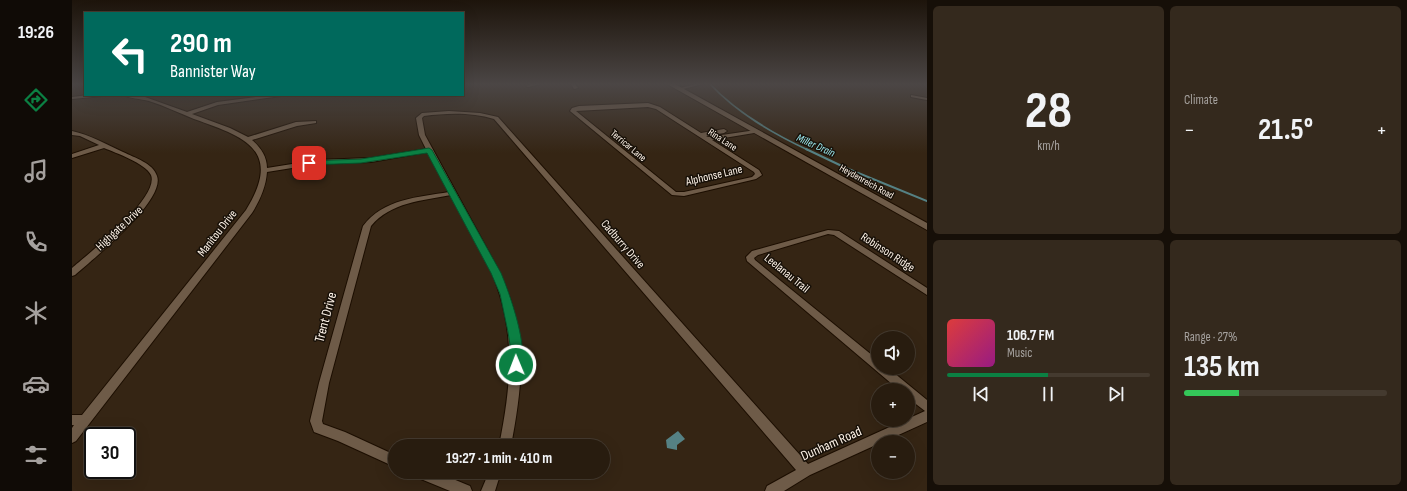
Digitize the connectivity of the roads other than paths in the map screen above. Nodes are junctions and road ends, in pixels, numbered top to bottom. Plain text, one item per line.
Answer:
1 (171, 107) edge
2 (208, 107) edge
3 (604, 107) edge
4 (656, 107) edge
5 (711, 107) edge
6 (573, 110) joint
7 (187, 114) junction
8 (314, 122) dead end
9 (750, 129) junction
10 (72, 133) edge
11 (700, 135) junction
12 (248, 139) junction
13 (707, 139) junction
14 (103, 146) junction
15 (429, 150) junction
16 (72, 156) edge
17 (265, 170) junction
18 (759, 175) joint
19 (452, 193) junction
20 (674, 194) joint
21 (927, 227) edge
22 (836, 232) joint
23 (72, 273) edge
24 (927, 292) edge
25 (871, 360) edge
26 (889, 375) edge
27 (899, 383) edge
28 (915, 397) edge
29 (927, 407) edge
30 (927, 416) edge
31 (72, 420) edge
32 (84, 420) junction
33 (72, 437) edge
34 (506, 439) edge
35 (388, 457) edge
36 (806, 471) junction
37 (437, 479) edge
38 (493, 479) edge
39 (465, 491) edge
40 (488, 491) edge
41 (772, 491) edge

1 - 7 street, Manitou Drive
2 - 7 street
3 - 6 street, Rina Lane
4 - 11 street, Rina Lane
5 - 9 street, Heydenreich Road
6 - 20 street, Terricar Lane
7 - 12 street, Manitou Drive
8 - 12 street
9 - 11 street
9 - 13 street
9 - 21 street, Heydenreich Road
10 - 14 street, Highgate Drive
11 - 13 street, Rina Lane
12 - 17 street, Manitou Drive
13 - 18 street, Rina Lane
14 - 16 street
14 - 23 street, Highgate Drive
15 - 17 street
15 - 19 street
15 - 36 street, Cadburry Drive
17 - 32 street, Manitou Drive
18 - 20 street, Alphonse Lane
19 - 34 street
19 - 35 street, Trent Drive
22 - 24 street, Robinson Ridge
22 - 25 street, Leelanau Trail
26 - 27 street
28 - 29 street
30 - 36 street, Dunham Road
31 - 32 street
32 - 33 street, Manitou Drive
36 - 41 street, Dunham Road
37 - 39 street
38 - 40 street

